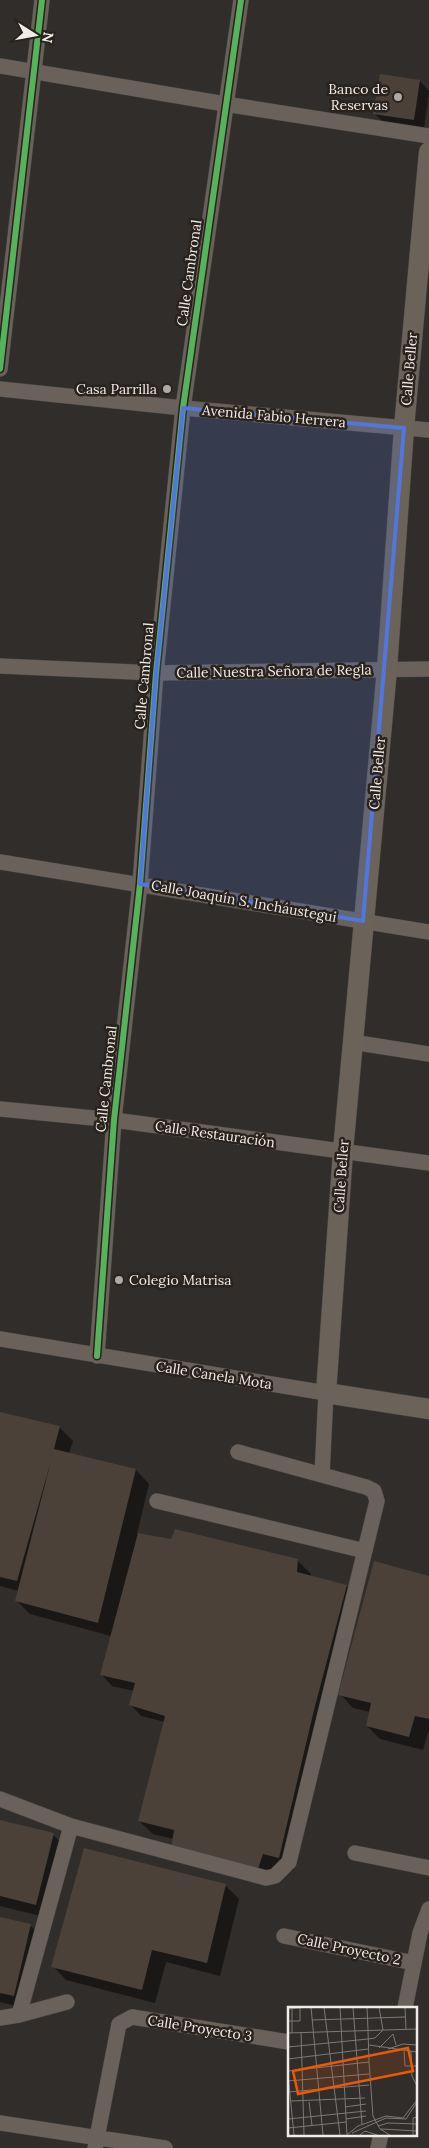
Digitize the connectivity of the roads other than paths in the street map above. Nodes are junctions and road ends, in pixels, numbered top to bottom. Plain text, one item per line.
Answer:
1 (42, 0) edge
2 (241, 0) edge
3 (0, 66) edge
4 (33, 71) junction
5 (225, 104) junction
6 (429, 136) edge
7 (429, 152) edge
8 (0, 369) edge
9 (0, 389) edge
10 (182, 408) junction
11 (404, 428) junction
12 (429, 430) edge
13 (0, 666) edge
14 (387, 669) junction
15 (429, 669) edge
16 (156, 673) junction
17 (0, 862) edge
18 (140, 884) junction
19 (363, 921) junction
20 (429, 932) edge
21 (352, 1042) junction
22 (429, 1054) edge
23 (0, 1109) edge
24 (114, 1120) junction
25 (343, 1150) junction
26 (429, 1163) edge
27 (0, 1340) edge
28 (97, 1356) junction
29 (326, 1393) junction
30 (429, 1409) edge
31 (238, 1452) dead end
32 (322, 1475) junction
33 (157, 1501) dead end
34 (365, 1551) junction
35 (0, 1799) edge
36 (71, 1826) junction
37 (355, 1853) dead end
38 (429, 1868) edge
39 (429, 1909) edge
40 (284, 1936) dead end
41 (414, 1963) junction
42 (68, 2002) dead end
43 (405, 2007) edge
44 (19, 2015) junction
45 (0, 2018) edge
46 (288, 2042) edge
47 (0, 2123) edge
48 (96, 2142) edge
49 (165, 2148) edge

1 - 4 street
2 - 5 street, Calle Cambronal
3 - 4 street
4 - 5 street
4 - 8 street
5 - 6 street
5 - 10 street, Calle Cambronal
7 - 11 main road, Calle Beller
9 - 10 street, Avenida Fabio Herrera
10 - 11 street, Avenida Fabio Herrera
10 - 16 street, Calle Cambronal
11 - 12 street, Avenida Fabio Herrera
11 - 14 main road, Calle Beller
13 - 16 street, Calle Nuestra Señora de Regla
14 - 15 street, Calle Nuestra Señora de Regla
14 - 16 street, Calle Nuestra Señora de Regla
14 - 19 main road, Calle Beller
16 - 18 street, Calle Cambronal
17 - 18 street, Calle Joaquín S. Incháustegui
18 - 19 street, Calle Joaquín S. Incháustegui
18 - 24 street, Calle Cambronal
19 - 20 street, Calle Joaquín S. Incháustegui
19 - 21 main road, Calle Beller
21 - 22 street
21 - 25 main road, Calle Beller
23 - 24 street, Calle Restauración
24 - 25 street, Calle Restauración
24 - 28 street, Calle Cambronal
25 - 26 street, Calle Restauración
25 - 29 main road, Calle Beller
27 - 28 street, Calle Canela Mota
28 - 29 street, Calle Canela Mota
29 - 30 main road, Calle Canela Mota
29 - 32 street
31 - 32 street
32 - 34 street
33 - 34 street
34 - 36 street
35 - 36 street
36 - 44 street
37 - 38 street
39 - 41 street
40 - 41 street, Calle Proyecto 2
41 - 43 street
42 - 44 street
44 - 45 street
46 - 48 street, Calle Proyecto 3
47 - 48 street
48 - 49 street

